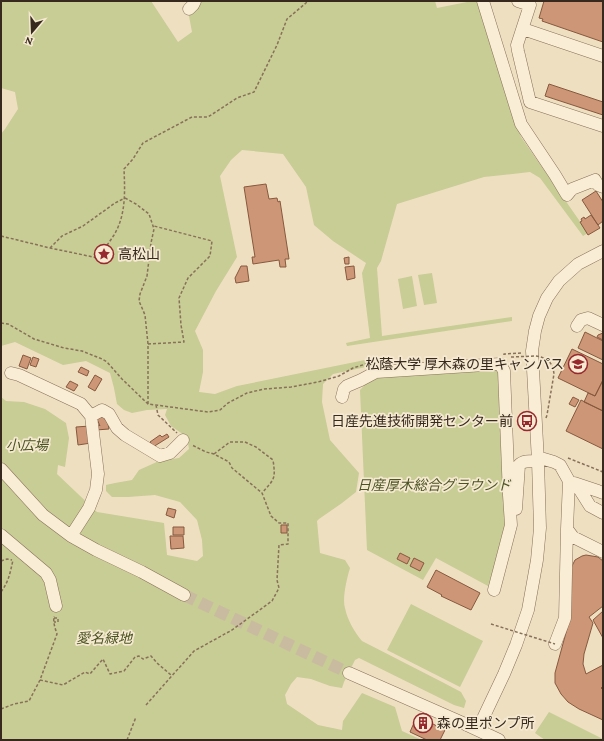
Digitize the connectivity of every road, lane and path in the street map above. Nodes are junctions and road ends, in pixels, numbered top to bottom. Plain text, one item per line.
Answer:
1 (307, 1) edge
2 (483, 1) edge
3 (518, 1) edge
4 (523, 29) junction
5 (603, 56) edge
6 (603, 126) edge
7 (603, 187) edge
8 (125, 198) junction
9 (153, 226) junction
10 (1, 236) edge
11 (50, 248) junction
12 (603, 251) edge
13 (1, 323) edge
14 (603, 325) edge
15 (577, 326) dead end
16 (148, 344) junction
17 (526, 353) dead end
18 (504, 354) dead end
19 (511, 357) dead end
20 (11, 373) dead end
21 (325, 380) dead end
22 (342, 397) dead end
23 (148, 404) junction
24 (156, 405) junction
25 (91, 416) junction
26 (545, 420) dead end
27 (183, 440) junction
28 (214, 454) junction
29 (562, 456) dead end
30 (538, 460) junction
31 (1, 469) edge
32 (603, 472) edge
33 (569, 481) junction
34 (262, 493) junction
35 (603, 493) edge
36 (603, 513) edge
37 (511, 515) junction
38 (567, 528) junction
39 (1, 535) edge
40 (71, 536) junction
41 (603, 552) edge
42 (13, 560) dead end
43 (494, 590) dead end
44 (1, 592) edge
45 (184, 595) tunnel mouth
46 (56, 606) joint
47 (54, 618) junction
48 (54, 622) junction
49 (491, 624) dead end
50 (556, 644) joint
51 (350, 673) tunnel mouth
52 (171, 675) junction
53 (40, 680) junction
54 (146, 705) dead end
55 (1, 709) edge
56 (136, 717) dead end
57 (478, 729) junction
58 (127, 740) edge
59 (499, 740) edge

1 - 8 path
2 - 7 street
3 - 4 street
4 - 5 street
4 - 6 street
8 - 9 path
8 - 11 path
8 - 11 path
9 - 16 path
9 - 16 path
10 - 11 path
12 - 30 street
13 - 23 path
14 - 15 street
16 - 23 path
17 - 18 path
19 - 26 path, bridge
20 - 25 street
21 - 24 path
22 - 37 street
23 - 24 path
24 - 27 path
25 - 27 street
25 - 40 street
27 - 28 path
28 - 34 path
28 - 34 path
29 - 32 path
30 - 33 street
30 - 37 street
30 - 57 street
31 - 40 street
33 - 35 street
33 - 36 street
33 - 38 street
34 - 52 path
37 - 43 street
38 - 41 street
38 - 50 street
39 - 46 street
40 - 45 street
42 - 44 path
46 - 47 path
47 - 48 path
47 - 48 path
48 - 53 path
49 - 50 path, bridge
51 - 57 street
52 - 53 path
52 - 54 path
53 - 55 path
56 - 58 path
57 - 59 street

